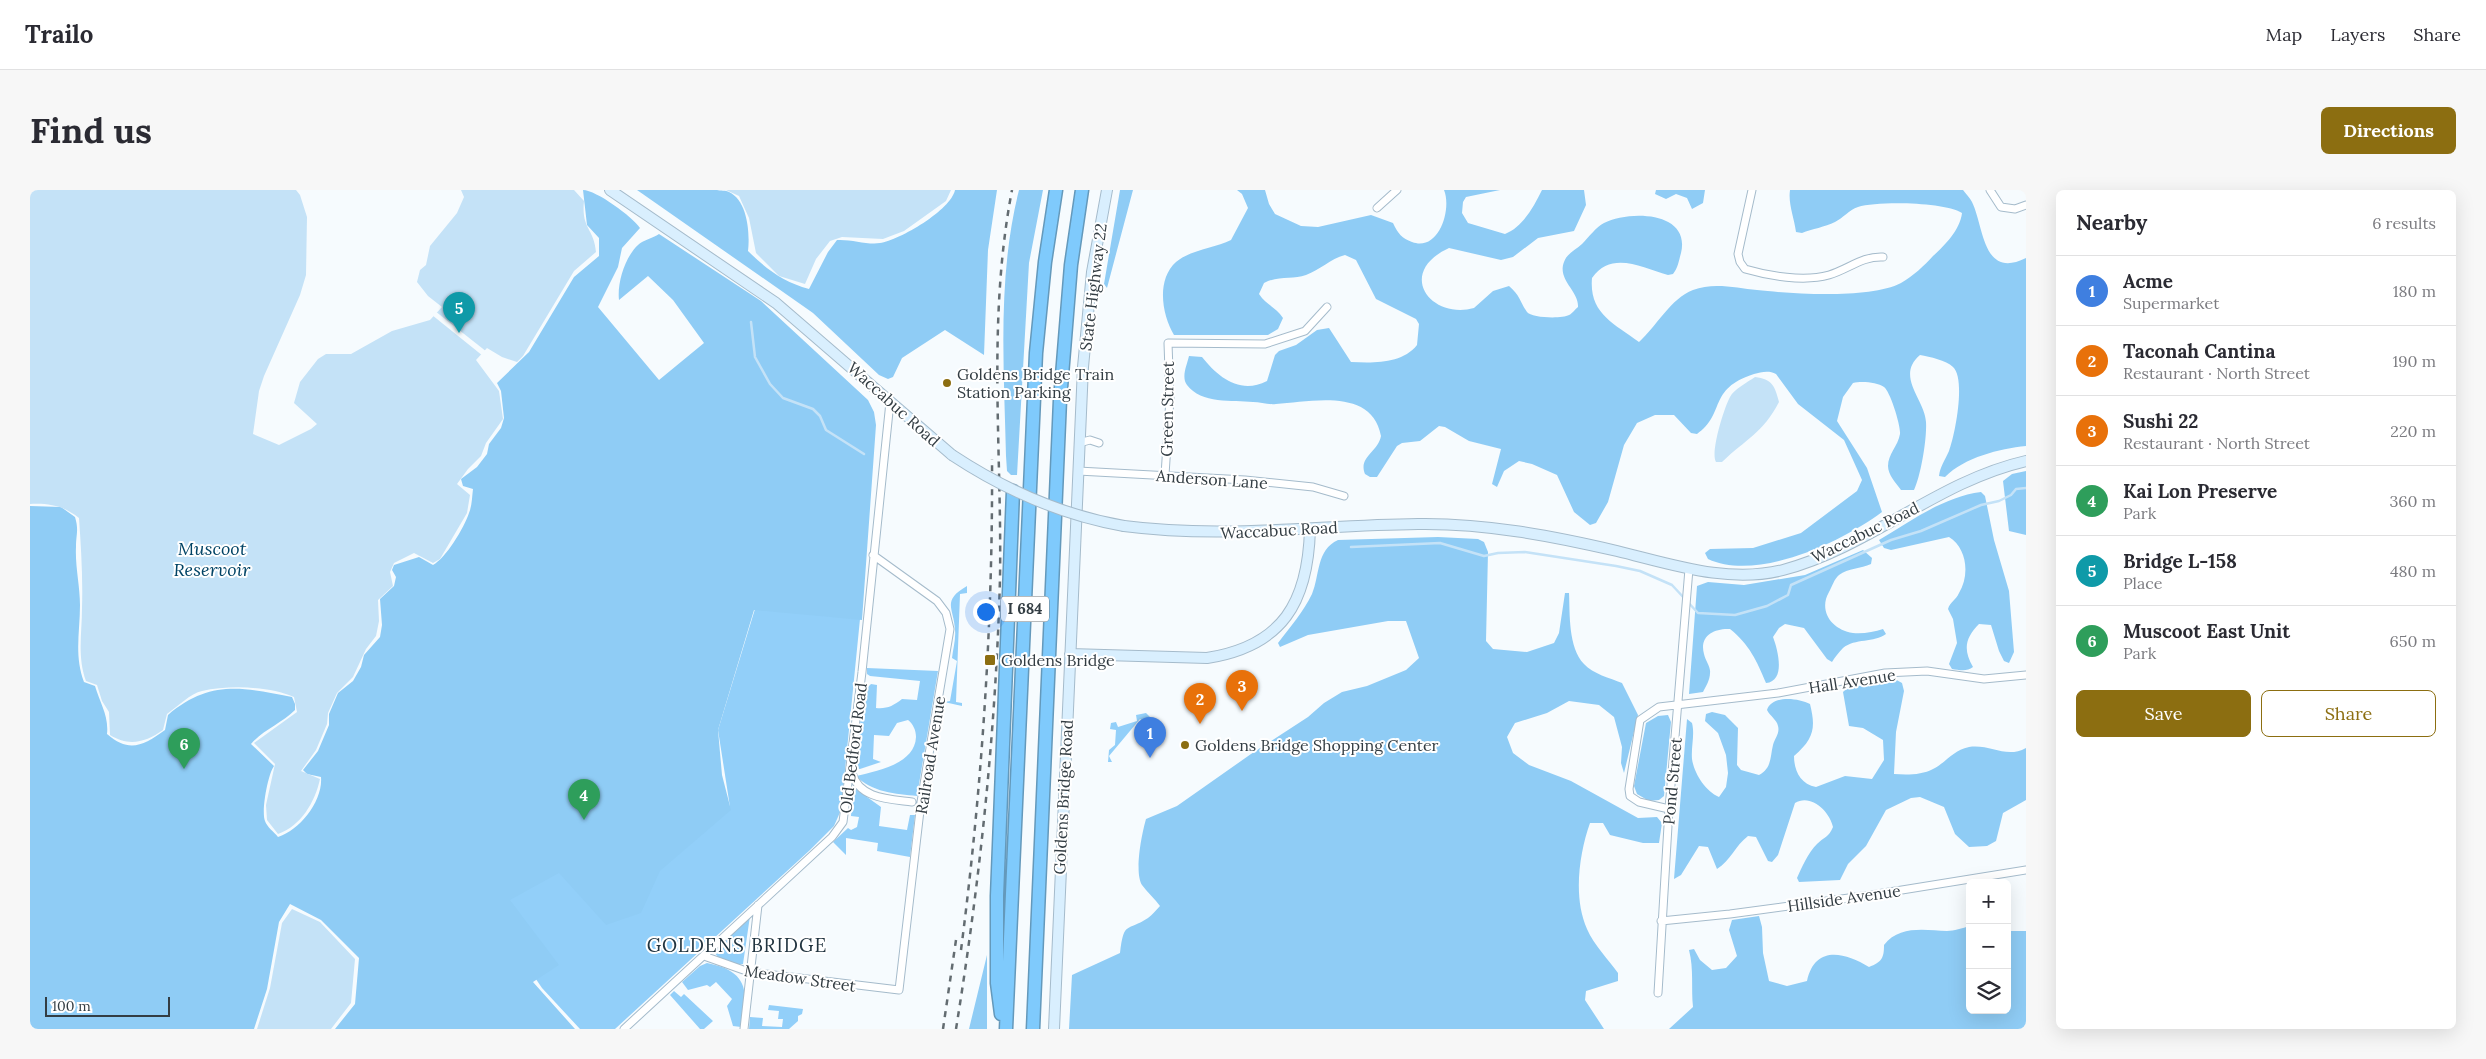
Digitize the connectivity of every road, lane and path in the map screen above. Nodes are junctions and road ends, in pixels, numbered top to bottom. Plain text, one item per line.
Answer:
1 (610, 190) edge
2 (1056, 190) edge
3 (1082, 190) edge
4 (1107, 190) edge
5 (1397, 190) edge
6 (1752, 190) edge
7 (1990, 190) edge
8 (2026, 205) edge
9 (1377, 208) dead end
10 (1884, 257) dead end
11 (1327, 307) dead end
12 (890, 402) junction
13 (1079, 443) junction
14 (1100, 443) dead end
15 (2026, 461) edge
16 (1078, 471) junction
17 (1165, 475) junction
18 (1013, 491) junction
19 (1344, 496) dead end
20 (1310, 528) junction
21 (873, 555) junction
22 (1074, 564) joint
23 (1690, 569) junction
24 (1070, 654) junction
25 (2026, 675) edge
26 (1679, 705) junction
27 (850, 768) junction
28 (912, 802) dead end
29 (1669, 809) junction
30 (2026, 870) edge
31 (758, 905) junction
32 (1661, 921) junction
33 (704, 956) junction
34 (749, 972) junction
35 (899, 990) joint
36 (1658, 993) dead end
37 (624, 1029) edge
38 (744, 1029) edge
39 (1004, 1029) edge
40 (1033, 1029) edge
41 (1054, 1029) edge

1 - 12 main road, Waccabuc Road
2 - 39 highway, I 684
3 - 40 highway, I 684
4 - 13 main road, State Highway 22
5 - 9 street
6 - 10 street
7 - 8 street
11 - 17 street, Green Street
12 - 18 main road, Waccabuc Road, bridge
12 - 21 street, Old Bedford Road
13 - 14 street
13 - 16 main road, State Highway 22
15 - 23 main road, Waccabuc Road
16 - 17 street, Anderson Lane
16 - 22 main road, State Highway 22
17 - 19 street, Anderson Lane
18 - 20 main road, Waccabuc Road, bridge
18 - 39 highway
20 - 23 main road, Waccabuc Road
20 - 24 main road
21 - 27 street, Old Bedford Road
21 - 35 street, Railroad Avenue
22 - 24 main road, Goldens Bridge Road
23 - 26 street, Pond Street
24 - 41 main road, Goldens Bridge Road
25 - 26 street, Hall Avenue
26 - 29 street, Pond Street
26 - 29 street, Hall Avenue
27 - 28 street
27 - 31 street, Old Bedford Road
29 - 32 street, Pond Street
30 - 32 street, Hillside Avenue
31 - 33 street, Old Bedford Road
31 - 34 street
32 - 36 street, Pond Street
33 - 34 street, Meadow Street
33 - 37 street, Old Bedford Road
34 - 35 street, Meadow Street
34 - 38 street

